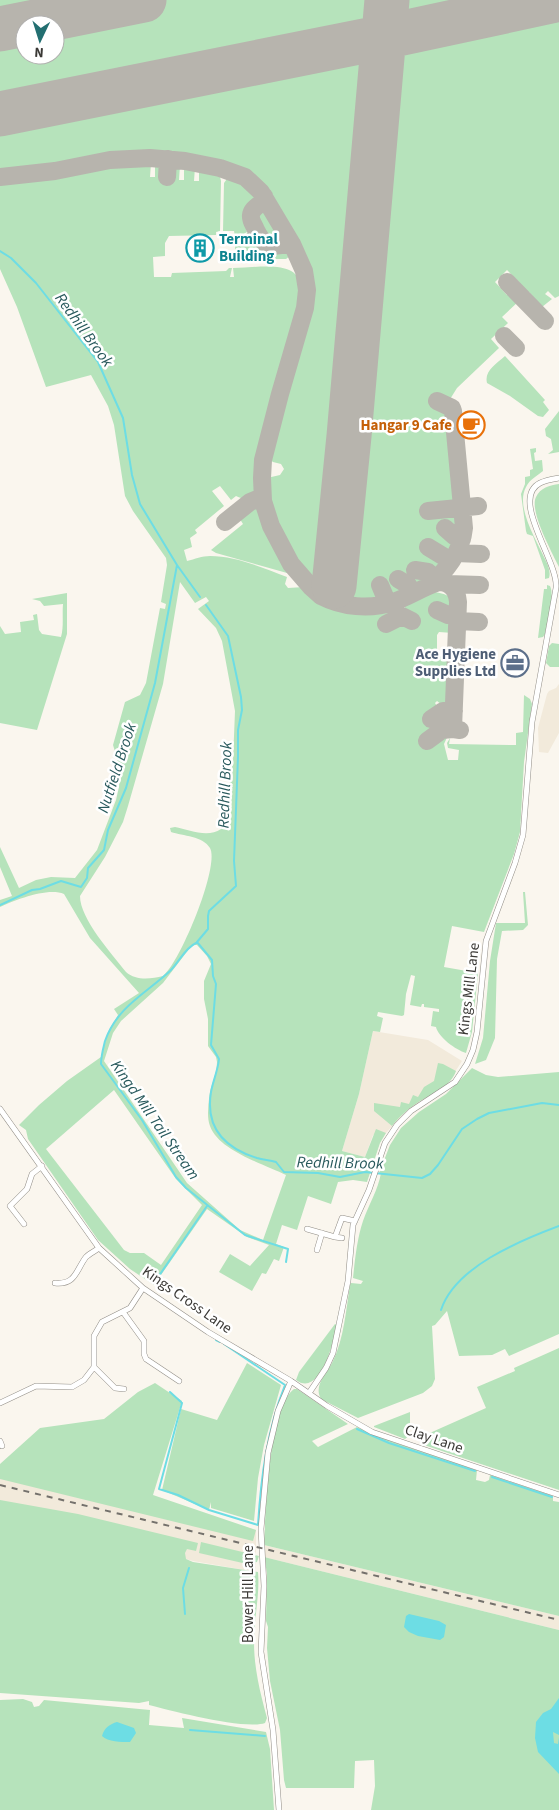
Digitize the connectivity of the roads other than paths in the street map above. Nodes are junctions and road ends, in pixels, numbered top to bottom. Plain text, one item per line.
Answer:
1 (559, 478) edge
2 (0, 1109) edge
3 (42, 1166) junction
4 (355, 1221) junction
5 (24, 1224) dead end
6 (307, 1228) dead end
7 (322, 1233) junction
8 (335, 1236) junction
9 (342, 1238) dead end
10 (99, 1248) junction
11 (317, 1250) dead end
12 (55, 1283) dead end
13 (143, 1288) junction
14 (122, 1312) junction
15 (94, 1367) junction
16 (179, 1381) dead end
17 (291, 1381) junction
18 (124, 1389) dead end
19 (309, 1393) junction
20 (0, 1403) edge
21 (559, 1495) edge
22 (279, 1810) edge

1 - 4 street, Kings Mill Lane
2 - 3 street, Kings Cross Lane
3 - 5 street
3 - 10 street, Kings Cross Lane
4 - 8 street
4 - 19 street, Kings Mill Lane
6 - 7 street
7 - 8 street
7 - 11 street
8 - 9 street
10 - 12 street
10 - 13 street, Kings Cross Lane
13 - 14 street
13 - 17 street, Kings Cross Lane
14 - 15 street
14 - 16 street
15 - 18 street
15 - 20 street
17 - 19 street, Kings Cross Lane
17 - 22 street, Bower Hill Lane
19 - 21 street, Clay Lane

